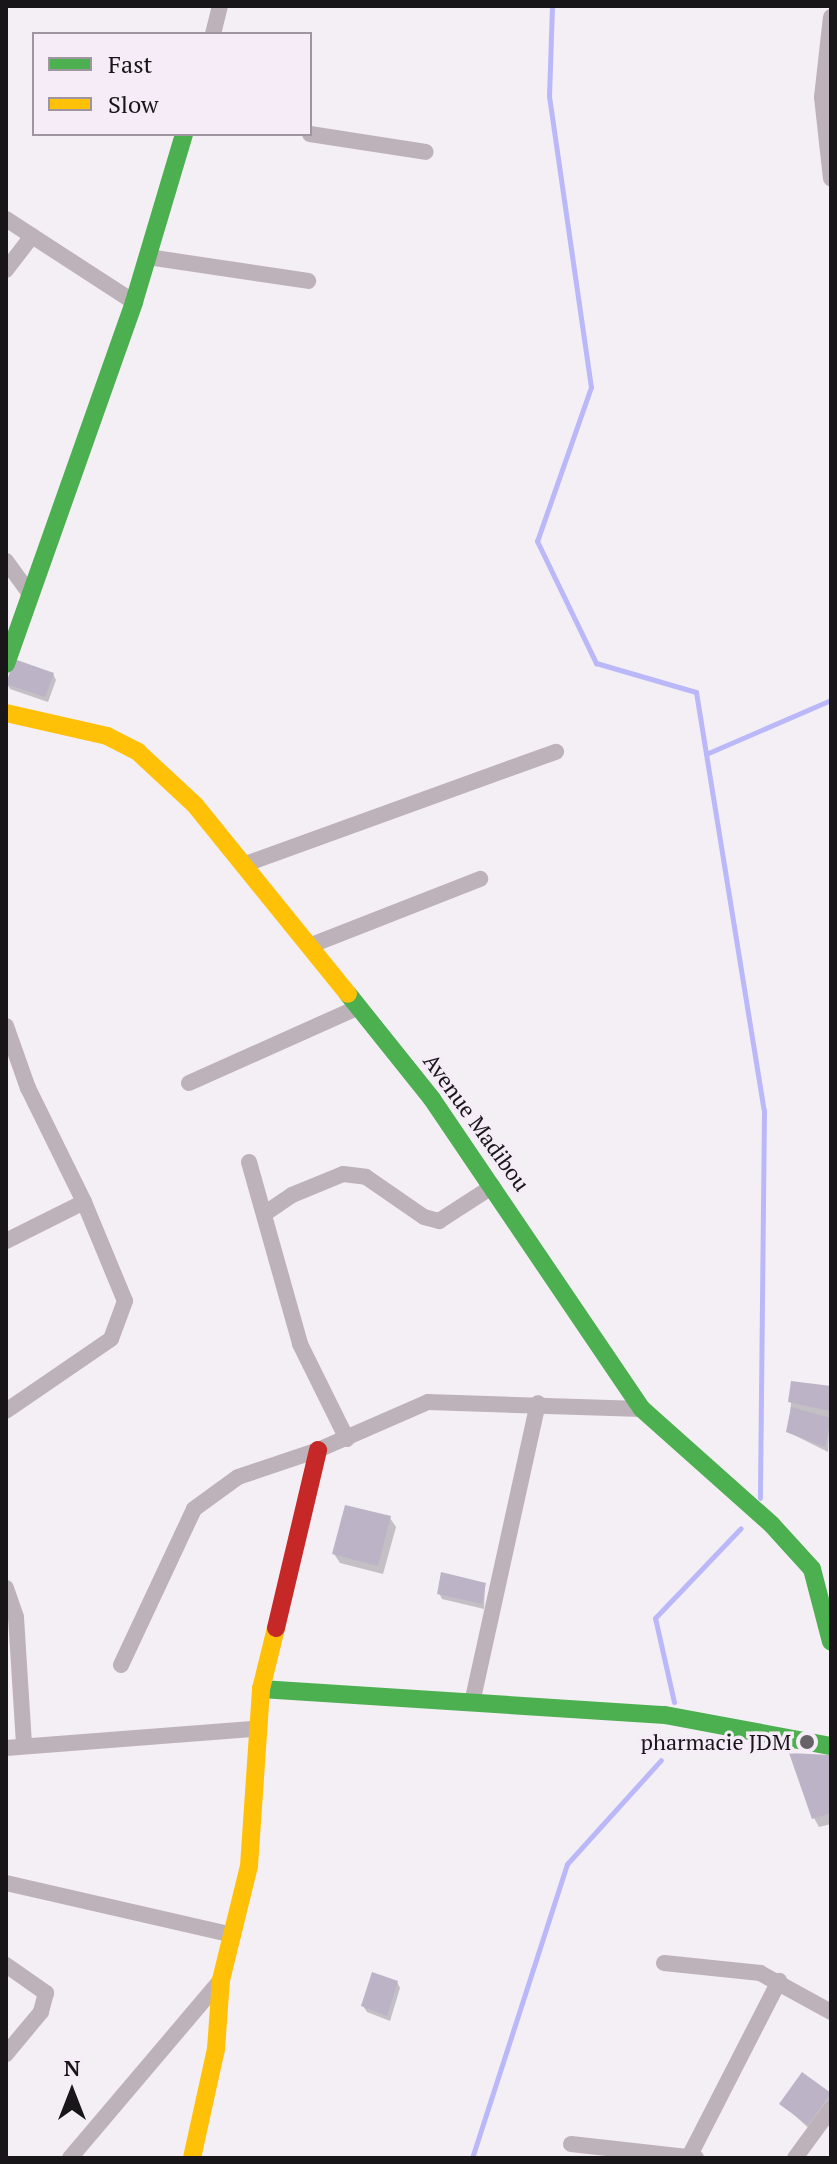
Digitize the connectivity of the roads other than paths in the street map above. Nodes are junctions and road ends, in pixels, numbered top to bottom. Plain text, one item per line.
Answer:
1 (220, 6) edge
2 (831, 17) edge
3 (214, 32) edge
4 (312, 134) edge
5 (183, 136) edge
6 (426, 152) dead end
7 (831, 179) edge
8 (6, 219) edge
9 (32, 236) junction
10 (148, 257) junction
11 (6, 270) edge
12 (308, 281) dead end
13 (134, 302) junction
14 (6, 561) edge
15 (30, 594) junction
16 (6, 664) edge
17 (6, 713) edge
18 (556, 752) dead end
19 (243, 865) junction
20 (480, 879) dead end
21 (309, 946) junction
22 (359, 1007) junction
23 (6, 1026) edge
24 (189, 1083) dead end
25 (249, 1162) dead end
26 (493, 1186) junction
27 (84, 1202) junction
28 (267, 1212) junction
29 (6, 1241) edge
30 (538, 1403) junction
31 (642, 1409) junction
32 (6, 1411) edge
33 (347, 1439) junction
34 (318, 1450) junction
35 (6, 1588) edge
36 (831, 1642) edge
37 (121, 1665) dead end
38 (261, 1689) junction
39 (472, 1703) junction
40 (255, 1729) junction
41 (24, 1745) junction
42 (831, 1746) edge
43 (6, 1748) edge
44 (6, 1883) edge
45 (233, 1935) junction
46 (664, 1963) dead end
47 (6, 1965) edge
48 (221, 1980) junction
49 (779, 1981) junction
50 (831, 2012) edge
51 (6, 2054) edge
52 (831, 2109) edge
53 (571, 2144) dead end
54 (190, 2156) edge
55 (689, 2157) edge
56 (70, 2158) edge
57 (696, 2158) edge
58 (795, 2158) edge

1 - 3 street
2 - 7 street
4 - 6 street
5 - 10 street
8 - 9 street
9 - 11 street
9 - 13 street
10 - 12 street
10 - 13 street
13 - 15 street
14 - 15 street
15 - 16 street
17 - 19 street, Avenue Madibou
18 - 19 street
19 - 21 street, Avenue Madibou
20 - 21 street
21 - 22 street, Avenue Madibou
22 - 24 street
22 - 26 street, Avenue Madibou
23 - 27 street
25 - 28 street
26 - 28 street
26 - 31 street, Avenue Madibou
27 - 29 street
27 - 32 street
28 - 33 street
30 - 31 street
30 - 33 street
30 - 39 street
31 - 36 street, Avenue Madibou
33 - 34 street
34 - 37 street
34 - 38 street
35 - 41 street
38 - 39 street
38 - 40 street
39 - 42 street
40 - 41 street
40 - 45 street
41 - 43 street
44 - 45 street
45 - 48 street
46 - 49 street
47 - 51 street
48 - 54 street
48 - 56 street
49 - 50 street
49 - 55 street
52 - 58 street
53 - 55 street
55 - 57 street

